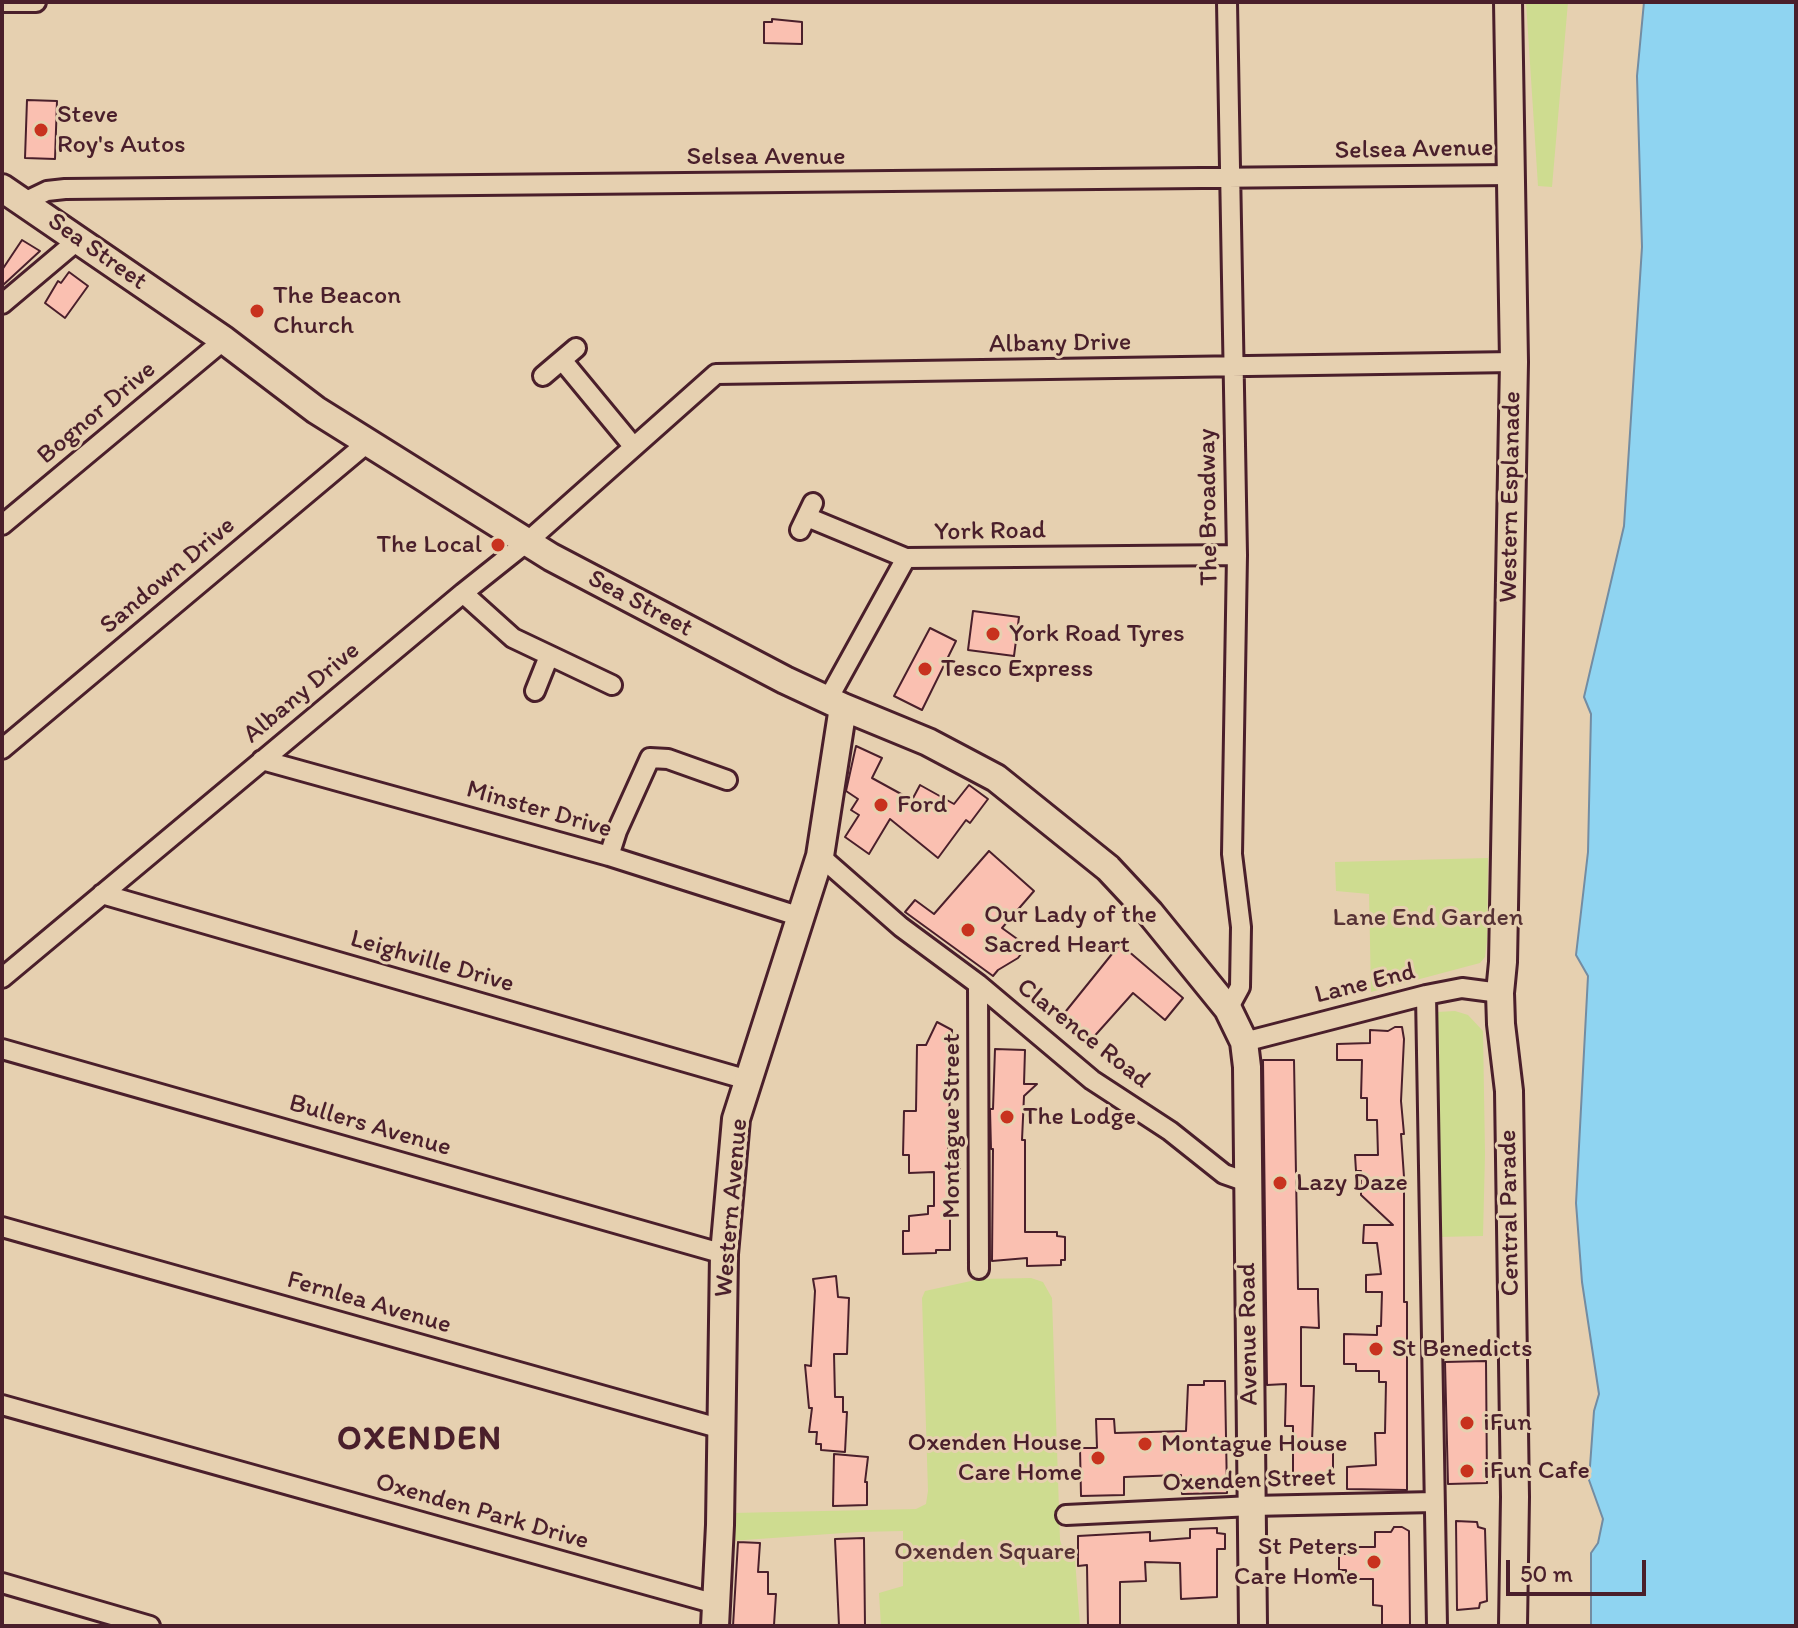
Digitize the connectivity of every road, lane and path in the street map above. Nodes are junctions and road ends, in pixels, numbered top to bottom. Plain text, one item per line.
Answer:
1 (2, 2) edge
2 (8, 2) edge
3 (36, 2) edge
4 (1227, 2) edge
5 (1508, 2) edge
6 (1511, 175) junction
7 (1231, 179) junction
8 (2, 188) edge
9 (24, 202) junction
10 (78, 240) junction
11 (2, 304) edge
12 (224, 340) junction
13 (1514, 362) junction
14 (1232, 368) junction
15 (543, 376) dead end
16 (367, 443) junction
17 (633, 446) junction
18 (807, 516) dead end
19 (2, 525) edge
20 (527, 542) junction
21 (1237, 555) junction
22 (906, 558) junction
23 (463, 593) junction
24 (549, 656) junction
25 (612, 685) dead end
26 (535, 691) dead end
27 (835, 704) junction
28 (2, 749) edge
29 (262, 760) junction
30 (727, 780) dead end
31 (609, 856) junction
32 (820, 856) junction
33 (102, 894) junction
34 (801, 917) junction
35 (2, 978) edge
36 (978, 984) junction
37 (1500, 993) junction
38 (1426, 995) junction
39 (1228, 1009) junction
40 (1244, 1042) junction
41 (2, 1049) edge
42 (748, 1080) junction
43 (1247, 1182) junction
44 (2, 1227) edge
45 (724, 1254) junction
46 (979, 1269) dead end
47 (2, 1405) edge
48 (722, 1429) junction
49 (1434, 1502) junction
50 (1252, 1506) junction
51 (1066, 1515) dead end
52 (2, 1583) edge
53 (715, 1615) edge
54 (150, 1626) edge
55 (1253, 1626) edge
56 (1437, 1626) edge
57 (1513, 1626) edge

1 - 2 street
2 - 3 street
4 - 7 street, The Broadway
5 - 6 street, Western Esplanade
6 - 7 street, Selsea Avenue
6 - 13 street, Western Esplanade
7 - 9 street, Selsea Avenue
7 - 14 street, The Broadway
8 - 9 street, Sea Street
9 - 10 street, Sea Street
10 - 11 street
10 - 12 street, Sea Street
12 - 16 street, Sea Street
12 - 19 street, Bognor Drive
13 - 14 street, Albany Drive
13 - 37 street, Western Esplanade
14 - 17 street, Albany Drive
14 - 21 street, The Broadway
15 - 17 street
16 - 20 street, Sea Street
16 - 28 street, Sandown Drive
17 - 20 street, Albany Drive
18 - 22 street
20 - 23 street, Albany Drive
20 - 27 street, Sea Street
21 - 22 street, York Road
21 - 39 street, The Broadway
22 - 27 street, York Road
23 - 24 street
23 - 29 street, Albany Drive
24 - 25 street
24 - 26 street
27 - 32 street, Western Avenue
27 - 39 street, Sea Street
29 - 31 street, Minster Drive
29 - 33 street, Albany Drive
30 - 31 street
31 - 34 street, Minster Drive
32 - 34 street, Western Avenue
32 - 36 street, Clarence Road
33 - 35 street, Albany Drive
33 - 42 street, Leighville Drive
34 - 42 street, Western Avenue
36 - 43 street, Clarence Road
36 - 46 street, Montague Street
37 - 38 street, Lane End
37 - 57 street, Central Parade
38 - 40 street, Lane End
38 - 49 street
39 - 40 street, Sea Street
40 - 43 street, Avenue Road
41 - 45 street, Bullers Avenue
42 - 45 street, Western Avenue
43 - 50 street, Avenue Road
44 - 48 street, Fernlea Avenue
45 - 48 street, Western Avenue
47 - 53 street, Oxenden Park Drive
48 - 53 street, Western Avenue
49 - 50 street, Oxenden Street
49 - 56 street
50 - 51 street, Oxenden Street
50 - 55 street, Avenue Road
52 - 54 street

